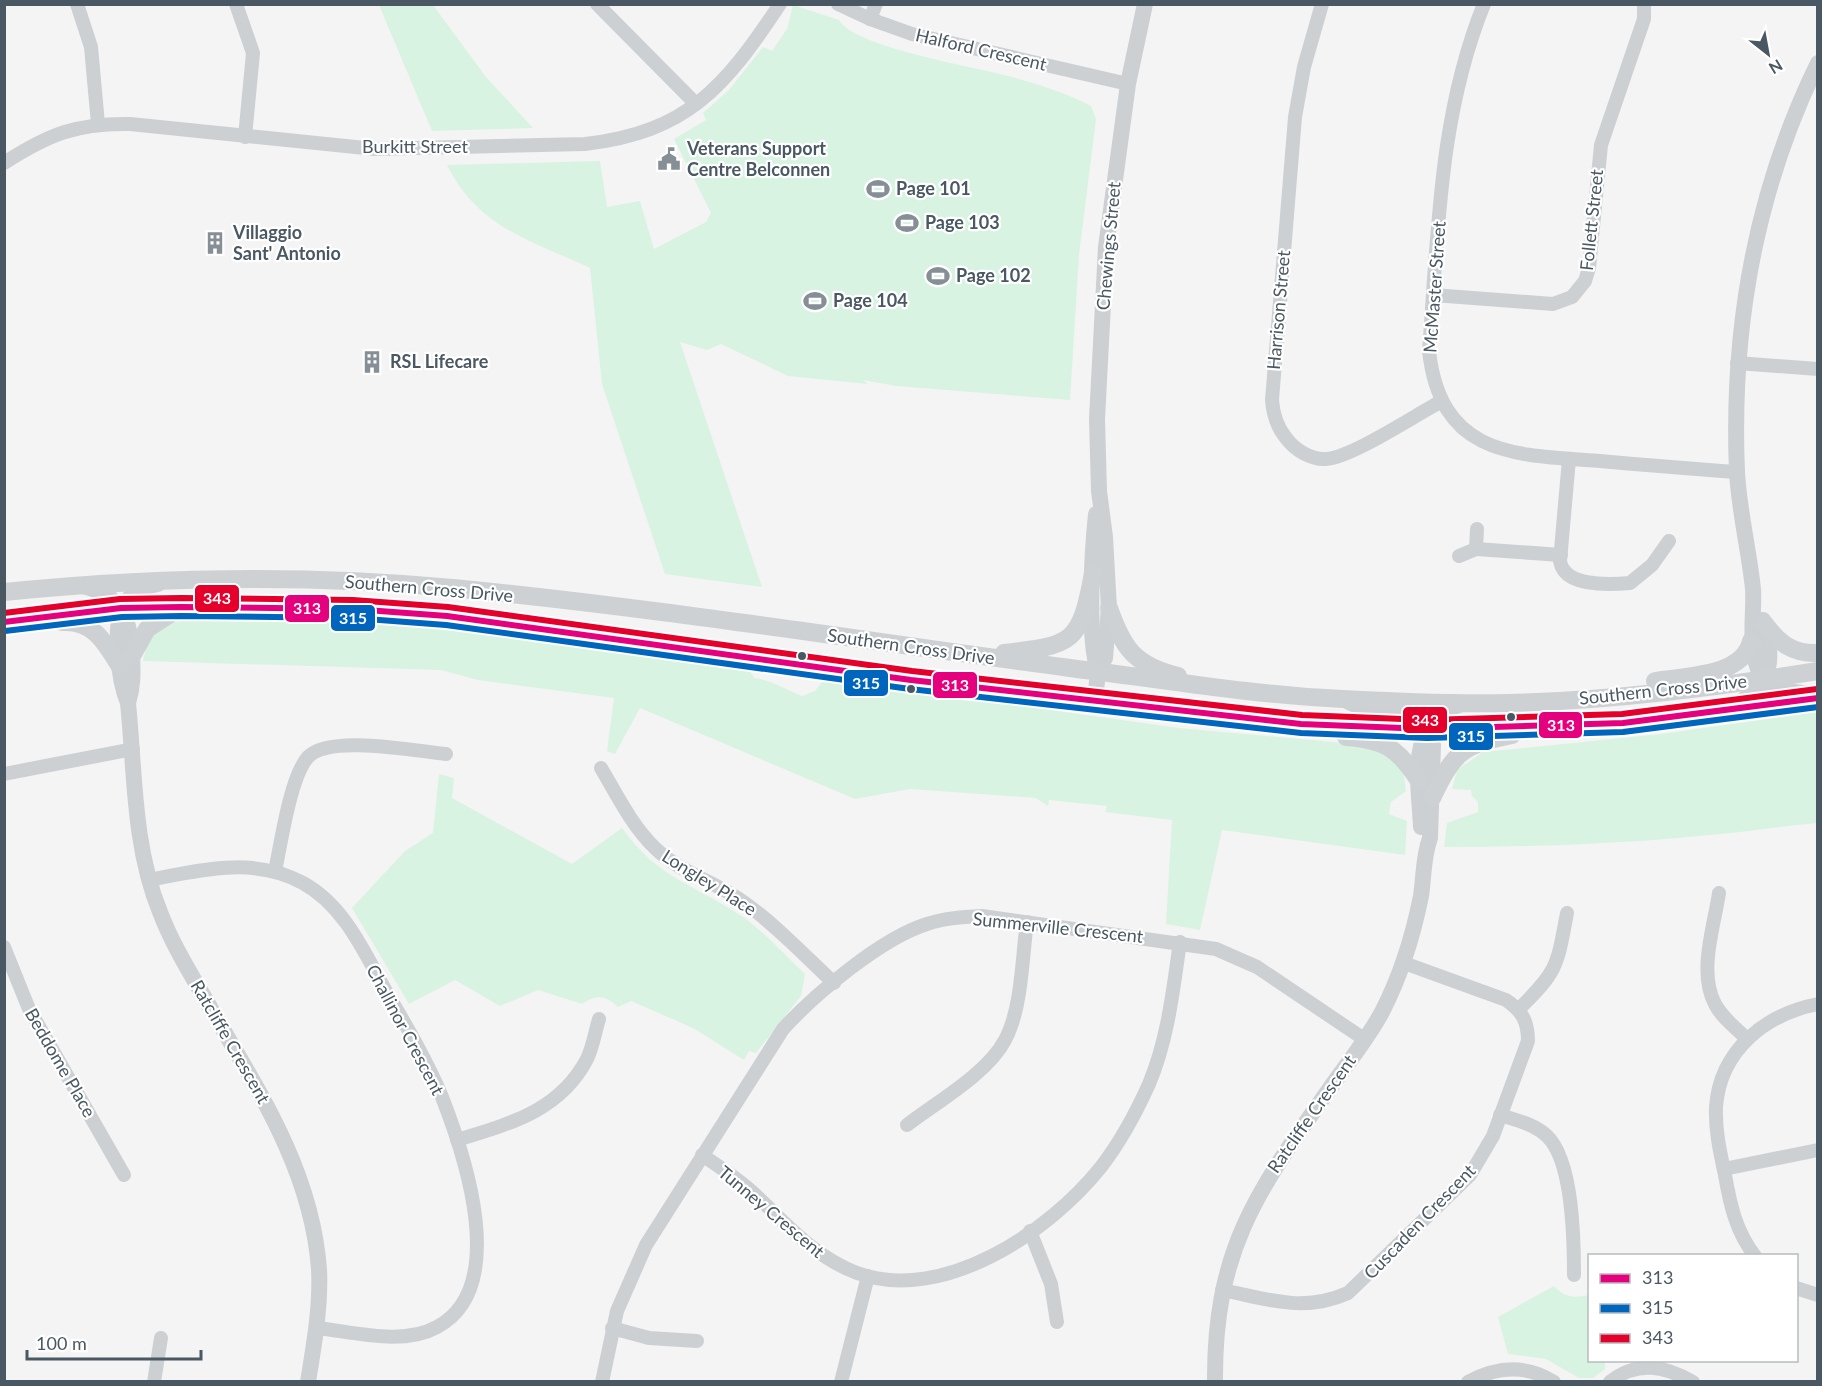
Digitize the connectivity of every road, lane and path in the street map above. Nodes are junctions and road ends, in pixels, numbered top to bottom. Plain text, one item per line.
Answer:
1 (77, 4) edge
2 (237, 4) edge
3 (597, 4) edge
4 (780, 4) edge
5 (838, 4) edge
6 (876, 4) edge
7 (1144, 4) edge
8 (1322, 4) edge
9 (1484, 4) edge
10 (1644, 4) edge
11 (870, 20) junction
12 (1818, 63) edge
13 (1128, 84) junction
14 (696, 104) junction
15 (98, 124) junction
16 (245, 137) junction
17 (4, 163) edge
18 (1433, 295) junction
19 (1737, 363) junction
20 (1818, 369) edge
21 (1442, 401) junction
22 (1569, 459) junction
23 (1737, 472) junction
24 (1099, 490) junction
25 (1477, 530) dead end
26 (1669, 541) dead end
27 (1476, 549) junction
28 (1561, 555) junction
29 (1459, 556) dead end
30 (1093, 573) junction
31 (178, 580) junction
32 (76, 585) junction
33 (1753, 591) junction
34 (4, 592) edge
35 (181, 607) junction
36 (121, 608) junction
37 (1109, 608) junction
38 (4, 623) edge
39 (1764, 623) junction
40 (1752, 641) junction
41 (1818, 653) edge
42 (972, 656) junction
43 (126, 660) junction
44 (1098, 671) junction
45 (1818, 671) edge
46 (1764, 679) junction
47 (1242, 692) junction
48 (1623, 695) junction
49 (1818, 696) edge
50 (1344, 699) junction
51 (1095, 702) junction
52 (1469, 702) junction
53 (1729, 711) junction
54 (1301, 724) junction
55 (1588, 725) junction
56 (1427, 729) junction
57 (132, 749) junction
58 (446, 754) dead end
59 (601, 768) dead end
60 (4, 774) edge
61 (1425, 801) junction
62 (275, 871) junction
63 (149, 880) junction
64 (1719, 892) dead end
65 (1567, 913) dead end
66 (1027, 922) junction
67 (1180, 942) junction
68 (4, 947) edge
69 (1404, 963) junction
70 (834, 983) junction
71 (1818, 1004) edge
72 (1519, 1009) junction
73 (599, 1019) dead end
74 (1364, 1039) junction
75 (1747, 1039) junction
76 (1500, 1115) junction
77 (907, 1125) dead end
78 (457, 1140) junction
79 (1818, 1150) edge
80 (702, 1155) junction
81 (1724, 1169) junction
82 (124, 1175) dead end
83 (1030, 1231) junction
84 (1754, 1254) edge
85 (1574, 1275) dead end
86 (868, 1276) junction
87 (1798, 1288) edge
88 (1222, 1290) junction
89 (1818, 1295) edge
90 (1057, 1322) dead end
91 (317, 1328) junction
92 (612, 1328) junction
93 (161, 1338) dead end
94 (697, 1341) dead end
95 (154, 1382) edge
96 (308, 1382) edge
97 (602, 1382) edge
98 (841, 1382) edge
99 (1215, 1382) edge
100 (1468, 1382) edge
101 (1554, 1382) edge
102 (1610, 1382) edge
103 (1693, 1382) edge

1 - 15 street
2 - 16 street
3 - 14 street
4 - 14 street, Burkitt Street
5 - 11 street, Halford Crescent
6 - 11 street
7 - 13 street, Chewings Street
8 - 21 street, Harrison Street
9 - 18 street, McMaster Street
10 - 18 street, Follett Street
11 - 13 street, Halford Crescent
12 - 19 street
13 - 24 street, Chewings Street
14 - 16 street, Burkitt Street
15 - 16 street, Burkitt Street
15 - 17 street, Burkitt Street
18 - 21 street, McMaster Street
19 - 20 street
19 - 23 street
21 - 22 street, McMaster Street
22 - 23 street, McMaster Street
22 - 28 street
23 - 33 street
24 - 30 street, Chewings Street
24 - 37 street, Chewings Street
25 - 27 street
26 - 28 street
27 - 28 street
27 - 29 street
30 - 42 main road
30 - 44 street, Chewings Street
31 - 32 main road, Southern Cross Drive
31 - 36 street
31 - 42 main road, Southern Cross Drive
32 - 34 main road, Southern Cross Drive
32 - 36 street
33 - 39 street
33 - 40 street
35 - 36 main road, Southern Cross Drive
35 - 43 main road
35 - 51 main road, Southern Cross Drive
36 - 38 main road, Southern Cross Drive
36 - 43 street, Ratcliffe Crescent
37 - 44 street, Chewings Street
37 - 47 main road
38 - 43 main road
39 - 41 main road
39 - 46 street
40 - 46 street
40 - 48 main road
42 - 44 main road, Southern Cross Drive
43 - 57 street, Ratcliffe Crescent
44 - 47 main road, Southern Cross Drive
44 - 51 street, Chewings Street
45 - 46 main road, Southern Cross Drive
46 - 48 main road, Southern Cross Drive
46 - 49 street
46 - 53 street
47 - 50 main road, Southern Cross Drive
48 - 52 main road, Southern Cross Drive
49 - 53 main road, Southern Cross Drive
50 - 52 main road, Southern Cross Drive
50 - 56 street
51 - 54 main road, Southern Cross Drive
52 - 56 street, Ratcliffe Crescent
53 - 55 main road, Southern Cross Drive
54 - 56 main road, Southern Cross Drive
54 - 61 main road
55 - 56 main road, Southern Cross Drive
55 - 61 main road
56 - 61 street, Ratcliffe Crescent
57 - 60 street
57 - 63 street, Ratcliffe Crescent
58 - 62 street
59 - 70 street, Longley Place
61 - 69 street, Ratcliffe Crescent
62 - 63 street, Challinor Crescent
62 - 78 street, Challinor Crescent
63 - 91 street, Ratcliffe Crescent
64 - 75 street
65 - 72 street
66 - 67 street, Summerville Crescent
66 - 70 street, Summerville Crescent
66 - 77 street
67 - 74 street, Summerville Crescent
67 - 83 street, Tunney Crescent
68 - 82 street, Beddome Place
69 - 72 street
69 - 74 street, Ratcliffe Crescent
70 - 80 street, Summerville Crescent
71 - 75 street
72 - 76 street, Cuscaden Crescent
73 - 78 street
74 - 88 street, Ratcliffe Crescent
75 - 81 street
76 - 85 street
76 - 88 street, Cuscaden Crescent
78 - 91 street, Challinor Crescent
79 - 81 street
80 - 86 street, Tunney Crescent
80 - 92 street, Summerville Crescent
81 - 84 street
83 - 86 street, Tunney Crescent
83 - 90 street
86 - 98 street
87 - 89 street
88 - 99 street, Ratcliffe Crescent
91 - 96 street, Ratcliffe Crescent
92 - 94 street
92 - 97 street, Summerville Crescent
93 - 95 street
100 - 101 street
102 - 103 street

